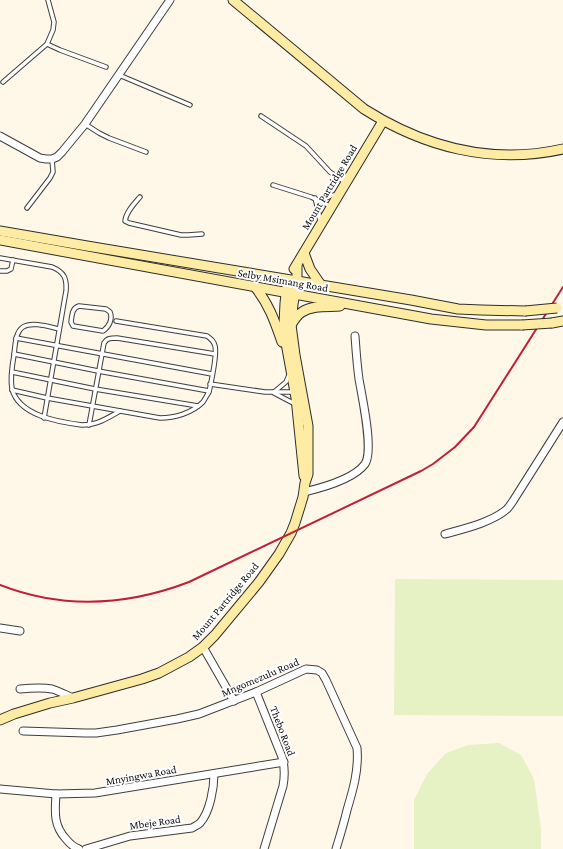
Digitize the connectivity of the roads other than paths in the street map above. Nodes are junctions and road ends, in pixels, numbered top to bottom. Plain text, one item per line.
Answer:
1 (48, 0) edge
2 (170, 0) edge
3 (233, 0) edge
4 (47, 44) junction
5 (106, 67) dead end
6 (119, 75) junction
7 (3, 82) dead end
8 (190, 105) dead end
9 (261, 116) dead end
10 (382, 121) junction
11 (85, 124) junction
12 (0, 136) edge
13 (563, 149) edge
14 (146, 152) dead end
15 (52, 159) junction
16 (346, 183) junction
17 (273, 185) dead end
18 (340, 192) junction
19 (140, 197) dead end
20 (316, 199) junction
21 (331, 207) junction
22 (27, 208) dead end
23 (320, 226) junction
24 (0, 231) edge
25 (202, 234) dead end
26 (0, 240) edge
27 (304, 253) junction
28 (0, 258) edge
29 (13, 260) junction
30 (0, 271) edge
31 (292, 280) junction
32 (320, 285) junction
33 (255, 287) junction
34 (290, 293) junction
35 (360, 306) junction
36 (560, 308) edge
37 (116, 321) dead end
38 (563, 321) edge
39 (292, 325) junction
40 (59, 329) junction
41 (103, 331) junction
42 (355, 336) dead end
43 (16, 338) junction
44 (106, 340) junction
45 (56, 345) junction
46 (14, 354) junction
47 (101, 354) junction
48 (215, 354) junction
49 (53, 363) junction
50 (290, 366) junction
51 (98, 371) junction
52 (12, 372) junction
53 (212, 374) junction
54 (50, 380) junction
55 (210, 384) junction
56 (95, 389) junction
57 (12, 390) junction
58 (209, 391) junction
59 (298, 391) junction
60 (273, 392) junction
61 (47, 398) junction
62 (296, 405) junction
63 (92, 406) junction
64 (198, 406) junction
65 (121, 410) junction
66 (44, 418) junction
67 (563, 422) edge
68 (88, 425) junction
69 (304, 488) junction
70 (444, 534) dead end
71 (0, 628) edge
72 (20, 631) dead end
73 (203, 647) junction
74 (20, 689) dead end
75 (256, 692) junction
76 (73, 698) junction
77 (234, 701) junction
78 (0, 720) edge
79 (23, 731) dead end
80 (284, 762) junction
81 (214, 774) junction
82 (0, 789) edge
83 (56, 794) junction
84 (78, 849) edge
85 (86, 849) edge
86 (264, 849) edge
87 (336, 849) edge

1 - 4 lane
2 - 6 street
3 - 10 street
4 - 5 lane
4 - 7 lane
6 - 8 lane
6 - 11 street
9 - 16 lane
10 - 13 street
10 - 16 street, Mount Partridge Road
11 - 14 lane
11 - 15 street
12 - 15 street
15 - 22 lane
16 - 18 street, Mount Partridge Road
17 - 20 lane
18 - 20 lane
18 - 21 street, Mount Partridge Road
19 - 25 lane
20 - 21 lane
20 - 23 lane
21 - 23 street, Mount Partridge Road
23 - 27 street, Mount Partridge Road
24 - 31 street, Selby Msimang Road
26 - 33 street, Selby Msimang Road
27 - 31 street, Mount Partridge Road
27 - 32 street
28 - 29 lane
29 - 30 lane
29 - 40 lane
31 - 32 street, Selby Msimang Road
31 - 34 street, Mount Partridge Road
32 - 36 street, Selby Msimang Road, bridge
33 - 34 street, Selby Msimang Road
33 - 50 street
34 - 35 street, Selby Msimang Road
34 - 39 street, Mount Partridge Road
34 - 50 street, Mount Partridge Road
35 - 38 street, Selby Msimang Road, bridge
35 - 39 street
37 - 48 lane
39 - 59 street, Mount Partridge Road
40 - 43 lane
40 - 45 lane
41 - 41 lane
41 - 44 lane
42 - 69 street
43 - 45 lane
43 - 46 lane
44 - 47 lane
44 - 48 lane
45 - 47 lane
45 - 49 lane
46 - 49 lane
46 - 52 lane
47 - 51 lane
47 - 53 lane
48 - 53 lane
49 - 51 lane
49 - 54 lane
50 - 59 street, Mount Partridge Road
50 - 60 lane
51 - 56 lane
51 - 58 lane
52 - 54 lane
52 - 57 lane
53 - 55 lane
54 - 56 lane
54 - 61 lane
55 - 58 lane
55 - 60 lane
56 - 63 lane
56 - 64 lane
57 - 61 lane
57 - 66 lane
58 - 64 lane
59 - 60 lane
59 - 62 street, Mount Partridge Road
59 - 69 street, Mount Partridge Road
60 - 62 lane
61 - 63 lane
61 - 66 lane
62 - 69 street, Mount Partridge Road
63 - 65 lane
63 - 68 lane
64 - 65 lane
65 - 68 lane
66 - 68 lane
67 - 70 street
69 - 73 street, Mount Partridge Road
71 - 72 street
73 - 76 street, Mount Partridge Road
73 - 77 street
74 - 76 street
75 - 77 street, Mngomezulu Road
75 - 80 street, Thebo Road
75 - 87 street, Mngomezulu Road
76 - 78 street, Mount Partridge Road
77 - 79 street, Mngomezulu Road
80 - 81 street, Mnyingwa Road
80 - 86 street, Thebo Road
81 - 83 street, Mnyingwa Road
81 - 85 street, Mbeje Road
82 - 83 street, Mnyingwa Road
83 - 84 street

